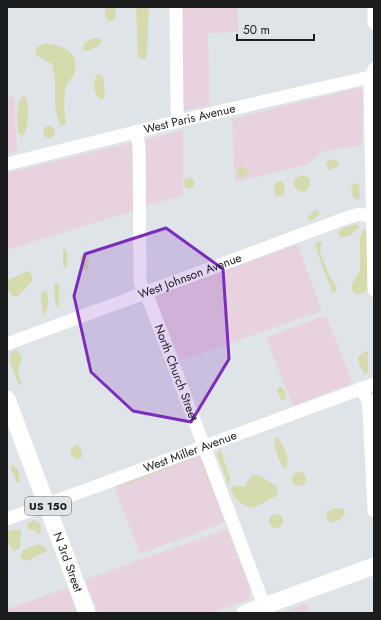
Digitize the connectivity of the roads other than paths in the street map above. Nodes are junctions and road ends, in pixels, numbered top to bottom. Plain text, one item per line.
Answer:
1 (176, 7) edge
2 (374, 7) edge
3 (374, 23) edge
4 (373, 73) edge
5 (179, 121) junction
6 (136, 131) junction
7 (7, 164) edge
8 (373, 217) edge
9 (374, 290) edge
10 (144, 293) junction
11 (7, 344) edge
12 (374, 384) edge
13 (361, 388) junction
14 (7, 399) edge
15 (204, 446) junction
16 (47, 504) junction
17 (374, 511) edge
18 (7, 519) edge
19 (374, 566) edge
20 (266, 609) edge
21 (87, 613) edge
22 (245, 613) edge

1 - 5 street
2 - 3 street
4 - 5 street, West Paris Avenue
4 - 8 street
5 - 6 street, West Paris Avenue
6 - 7 street, West Paris Avenue
6 - 10 street, North Church Street
8 - 9 street
8 - 10 street, West Johnson Avenue
10 - 11 street, West Johnson Avenue
10 - 15 street, North Church Street
12 - 13 street, West Miller Avenue
13 - 15 street, West Miller Avenue
13 - 17 street
14 - 16 main road, N 3rd Street / US 150
15 - 16 street, West Miller Avenue
15 - 20 street, North Church Street
16 - 18 street, West Miller Avenue
16 - 21 main road, N 3rd Street / US 150
19 - 20 main road
20 - 22 main road

